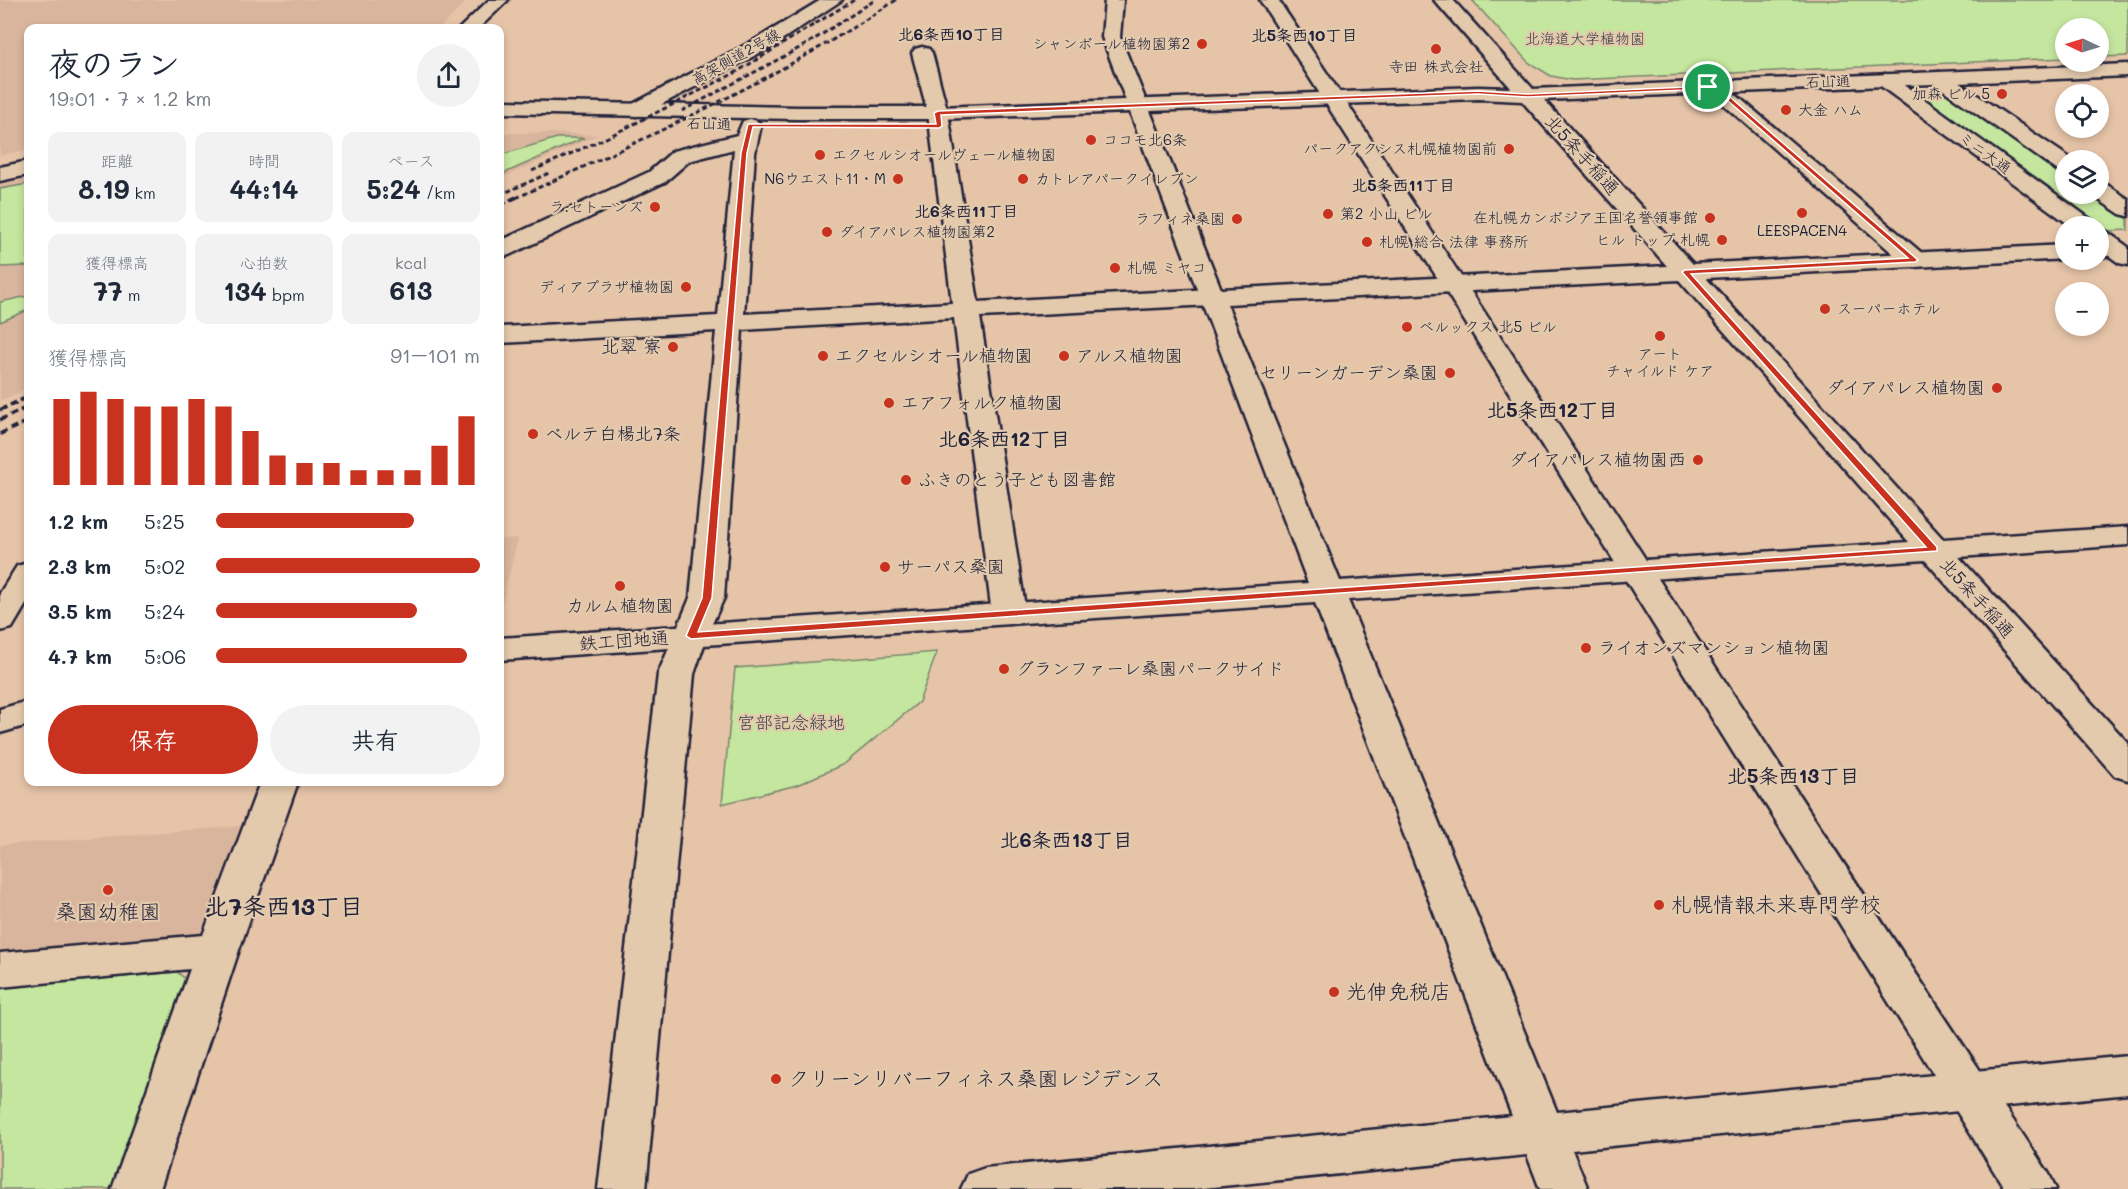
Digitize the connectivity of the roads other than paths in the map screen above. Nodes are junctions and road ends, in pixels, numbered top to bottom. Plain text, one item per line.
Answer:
1 (499, 0) edge
2 (506, 0) edge
3 (833, 0) edge
4 (1114, 0) edge
5 (1269, 0) edge
6 (1443, 0) edge
7 (471, 24) edge
8 (496, 24) edge
9 (922, 53) dead end
10 (2128, 70) edge
11 (1939, 78) junction
12 (1885, 80) junction
13 (1708, 87) junction
14 (1528, 96) junction
15 (1336, 104) junction
16 (504, 107) edge
17 (636, 110) junction
18 (1140, 112) junction
19 (938, 119) junction
20 (504, 120) edge
21 (749, 132) junction
22 (2055, 158) edge
23 (24, 159) edge
24 (0, 163) edge
25 (24, 169) edge
26 (0, 174) edge
27 (2109, 196) edge
28 (2128, 209) edge
29 (2071, 216) edge
30 (504, 248) edge
31 (2055, 253) edge
32 (1915, 260) junction
33 (1685, 272) junction
34 (1453, 284) junction
35 (1211, 297) junction
36 (966, 310) junction
37 (731, 323) junction
38 (504, 335) edge
39 (2128, 536) edge
40 (1933, 549) junction
41 (1638, 570) junction
42 (24, 580) edge
43 (1329, 592) junction
44 (1009, 614) junction
45 (0, 621) edge
46 (691, 636) junction
47 (504, 649) edge
48 (24, 714) edge
49 (0, 722) edge
50 (2124, 759) edge
51 (278, 786) edge
52 (218, 950) junction
53 (0, 970) edge
54 (2128, 1076) edge
55 (1968, 1092) junction
56 (1543, 1135) junction
57 (1092, 1184) edge
58 (136, 1189) edge
59 (622, 1189) edge
60 (985, 1189) edge
61 (1564, 1189) edge
62 (2032, 1189) edge

1 - 7 street
2 - 8 street
3 - 17 street, 高架側道2号線
4 - 18 street
5 - 15 street
6 - 14 street, 北5条手稲通
9 - 19 street
10 - 11 street, 石山通
11 - 12 street, 石山通
11 - 22 street, ミニ大通
12 - 13 street, 石山通
12 - 29 street, ミニ大通
13 - 14 street, 石山通
13 - 32 street
14 - 15 street, 石山通
14 - 33 street, 北5条手稲通
15 - 18 street, 石山通
15 - 34 street
16 - 17 street, 石山通
17 - 19 street, 石山通
18 - 19 street, 石山通
18 - 35 street
19 - 21 street, 石山通
19 - 36 street
20 - 21 street, 石山通
21 - 30 street
21 - 37 street
23 - 24 street
25 - 26 street
27 - 28 street
31 - 32 street
32 - 33 street
33 - 34 street
33 - 40 street, 北5条手稲通
34 - 35 street
34 - 41 street
35 - 36 street
35 - 43 street
36 - 37 street
36 - 44 street
37 - 38 street
37 - 46 street
39 - 40 street, 鉄工団地通
40 - 41 street, 鉄工団地通
40 - 50 street, 北5条手稲通
41 - 43 street, 鉄工団地通
41 - 55 street
42 - 45 street
43 - 44 street, 鉄工団地通
43 - 56 street
44 - 46 street, 鉄工団地通
46 - 47 street, 鉄工団地通
46 - 59 street
48 - 49 street
51 - 52 street
52 - 53 street
52 - 58 street
54 - 55 street
55 - 56 street
55 - 62 street
56 - 57 street
56 - 61 street
57 - 60 street

